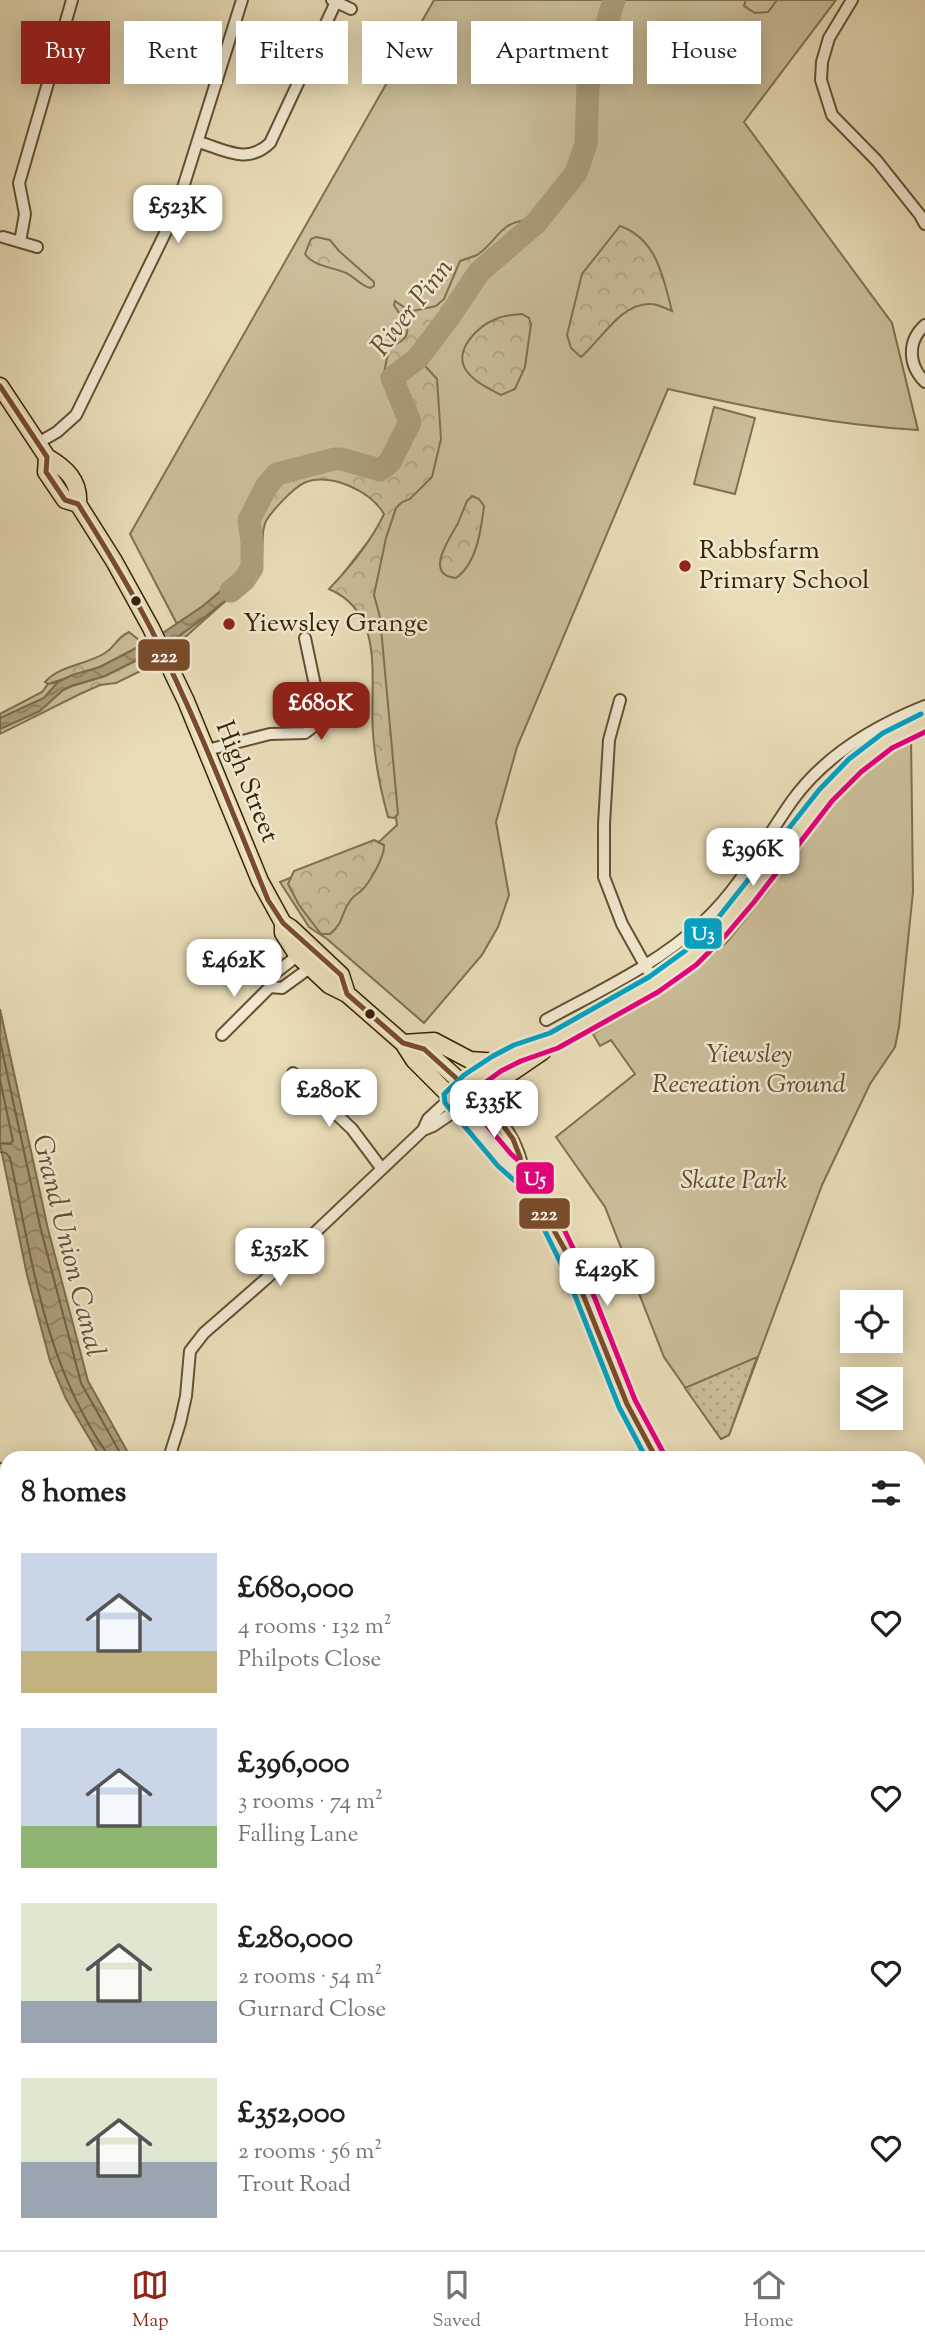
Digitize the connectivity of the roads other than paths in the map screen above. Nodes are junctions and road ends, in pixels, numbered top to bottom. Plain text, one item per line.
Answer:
1 (72, 0) edge
2 (242, 0) edge
3 (852, 0) edge
4 (334, 1) edge
5 (351, 9) dead end
6 (199, 142) junction
7 (925, 224) edge
8 (2, 237) dead end
9 (20, 242) junction
10 (37, 247) dead end
11 (925, 325) edge
12 (925, 382) edge
13 (0, 386) edge
14 (38, 443) junction
15 (305, 638) dead end
16 (620, 699) dead end
17 (925, 706) edge
18 (925, 722) edge
19 (207, 750) junction
20 (303, 950) junction
21 (316, 963) junction
22 (645, 967) junction
23 (655, 984) junction
24 (270, 987) junction
25 (546, 1020) dead end
26 (222, 1035) dead end
27 (403, 1043) junction
28 (549, 1043) junction
29 (499, 1062) junction
30 (293, 1073) dead end
31 (464, 1085) junction
32 (477, 1097) junction
33 (456, 1102) junction
34 (382, 1169) junction
35 (524, 1177) junction
36 (171, 1451) edge
37 (652, 1451) edge

1 - 9 street
2 - 6 street
3 - 7 street
4 - 5 street
4 - 6 street
6 - 14 street
8 - 9 street
9 - 10 street
11 - 12 street
13 - 14 main road, High Street
14 - 19 main road, High Street
15 - 19 street
16 - 22 street
17 - 22 street
18 - 23 main road
19 - 20 main road, High Street
20 - 21 main road, High Street
20 - 24 street
21 - 24 street
21 - 27 main road, High Street
22 - 23 street
22 - 25 street
23 - 28 main road
24 - 26 street
27 - 29 main road
27 - 31 main road, High Street
27 - 33 main road, High Street
28 - 29 main road
28 - 32 main road
29 - 31 main road
30 - 34 street
31 - 32 main road, High Street
31 - 33 main road
32 - 33 main road
32 - 35 street, High Street
33 - 34 street
33 - 35 street, High Street
34 - 36 street
35 - 37 street, High Street

